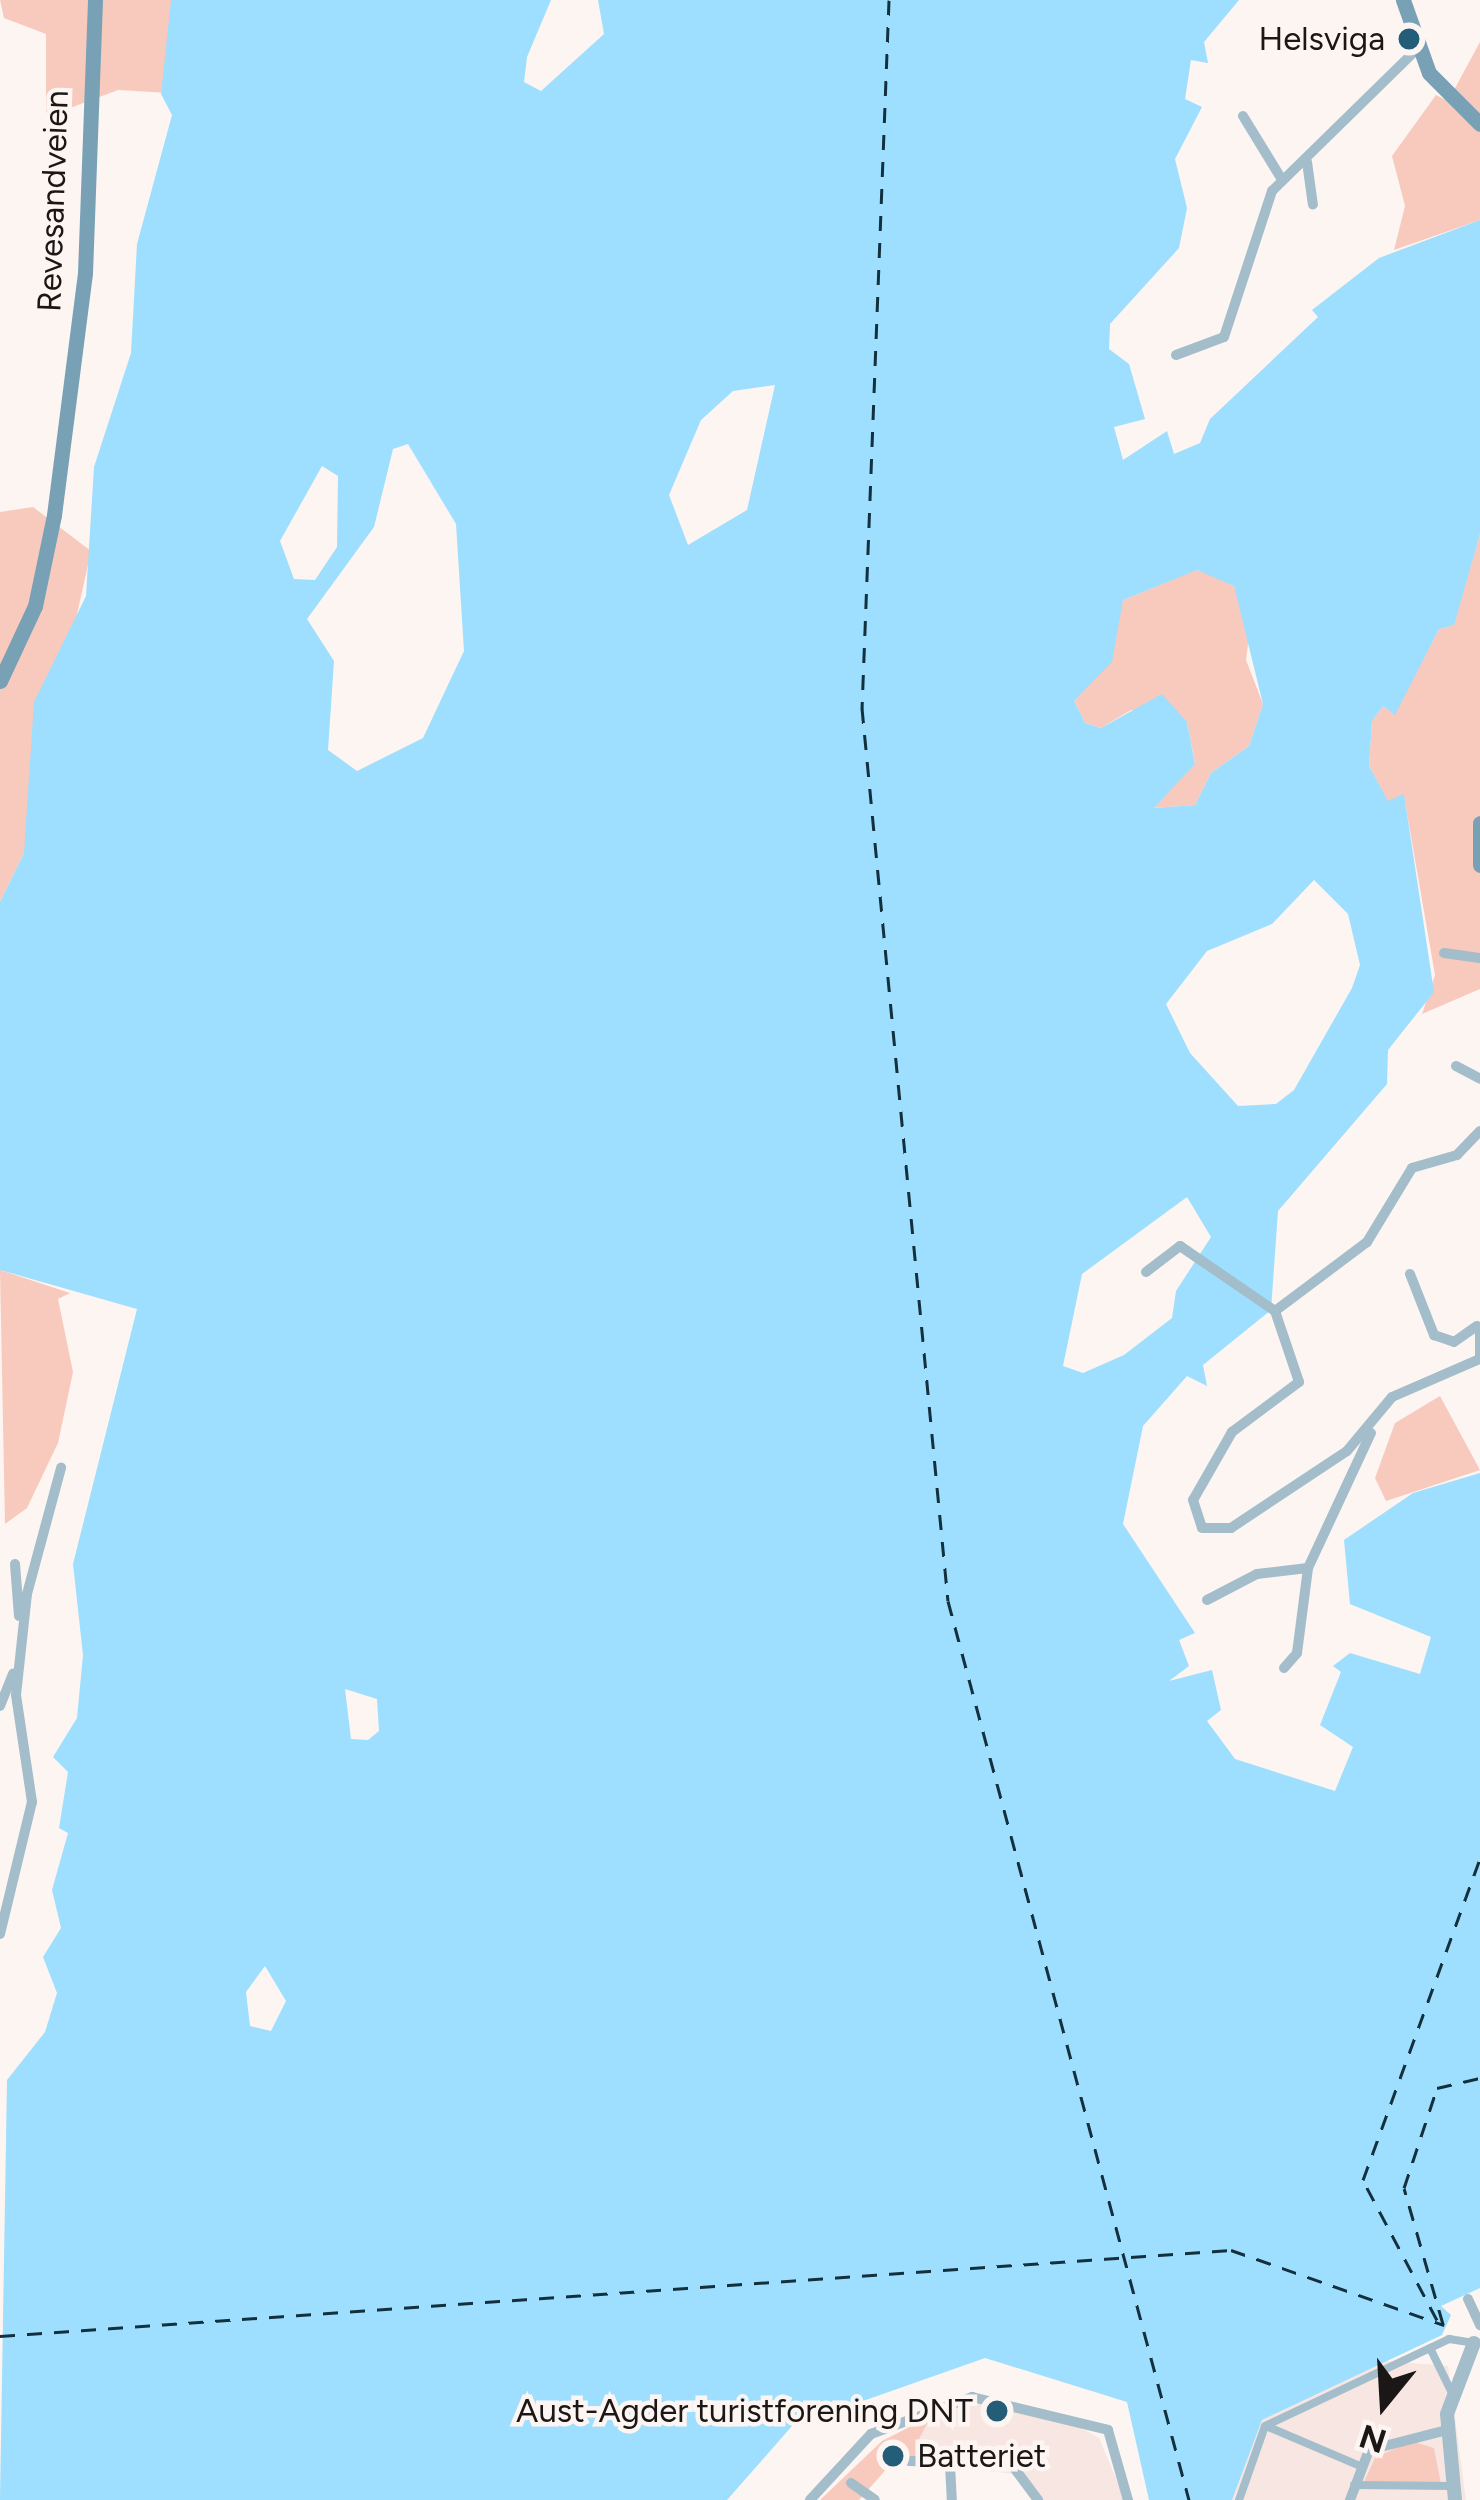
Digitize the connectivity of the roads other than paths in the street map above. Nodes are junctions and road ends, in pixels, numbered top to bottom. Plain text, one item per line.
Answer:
1 (94, 0) edge
2 (1398, 1) edge
3 (1417, 49) junction
4 (1243, 116) dead end
5 (1480, 124) edge
6 (1307, 162) junction
7 (1281, 178) junction
8 (1313, 205) dead end
9 (1176, 355) dead end
10 (0, 681) edge
11 (1480, 823) edge
12 (1480, 865) edge
13 (1444, 953) dead end
14 (1480, 958) edge
15 (1456, 1066) dead end
16 (1480, 1079) edge
17 (1480, 1131) edge
18 (1146, 1272) dead end
19 (1410, 1274) dead end
20 (1275, 1311) junction
21 (1480, 1326) edge
22 (1480, 1359) edge
23 (1372, 1430) junction
24 (61, 1468) dead end
25 (15, 1564) dead end
26 (1308, 1568) junction
27 (1207, 1600) dead end
28 (19, 1662) junction
29 (1284, 1668) dead end
30 (0, 1706) edge
31 (0, 1934) edge
32 (1468, 2299) dead end
33 (1480, 2325) edge
34 (1477, 2342) edge
35 (1430, 2348) junction
36 (1453, 2396) junction
37 (1264, 2426) junction
38 (1447, 2430) junction
39 (910, 2462) dead end
40 (950, 2465) junction
41 (1358, 2465) junction
42 (851, 2483) dead end
43 (1353, 2486) junction
44 (1453, 2493) edge
45 (810, 2500) edge
46 (874, 2500) edge
47 (952, 2500) edge
48 (1038, 2500) edge
49 (1128, 2500) edge
50 (1239, 2500) edge
51 (1350, 2500) edge

1 - 10 main road, Revesandveien
2 - 3 main road
3 - 5 main road
3 - 6 street
4 - 7 street
6 - 7 street
6 - 8 street
7 - 9 street
11 - 12 main road
13 - 14 street
15 - 16 street
17 - 20 street
18 - 20 street
19 - 21 street
20 - 23 street
21 - 22 street
22 - 23 street
23 - 26 street
24 - 28 street
25 - 28 street
26 - 27 street
26 - 29 street
28 - 30 street
28 - 31 street
32 - 33 street
34 - 35 street
34 - 36 street
35 - 36 street
35 - 37 street
36 - 38 street
37 - 41 street
37 - 50 street
38 - 41 street
38 - 44 street
39 - 40 street
40 - 47 street
40 - 48 street
41 - 43 street
42 - 46 street
43 - 44 street
43 - 51 street
45 - 49 street

